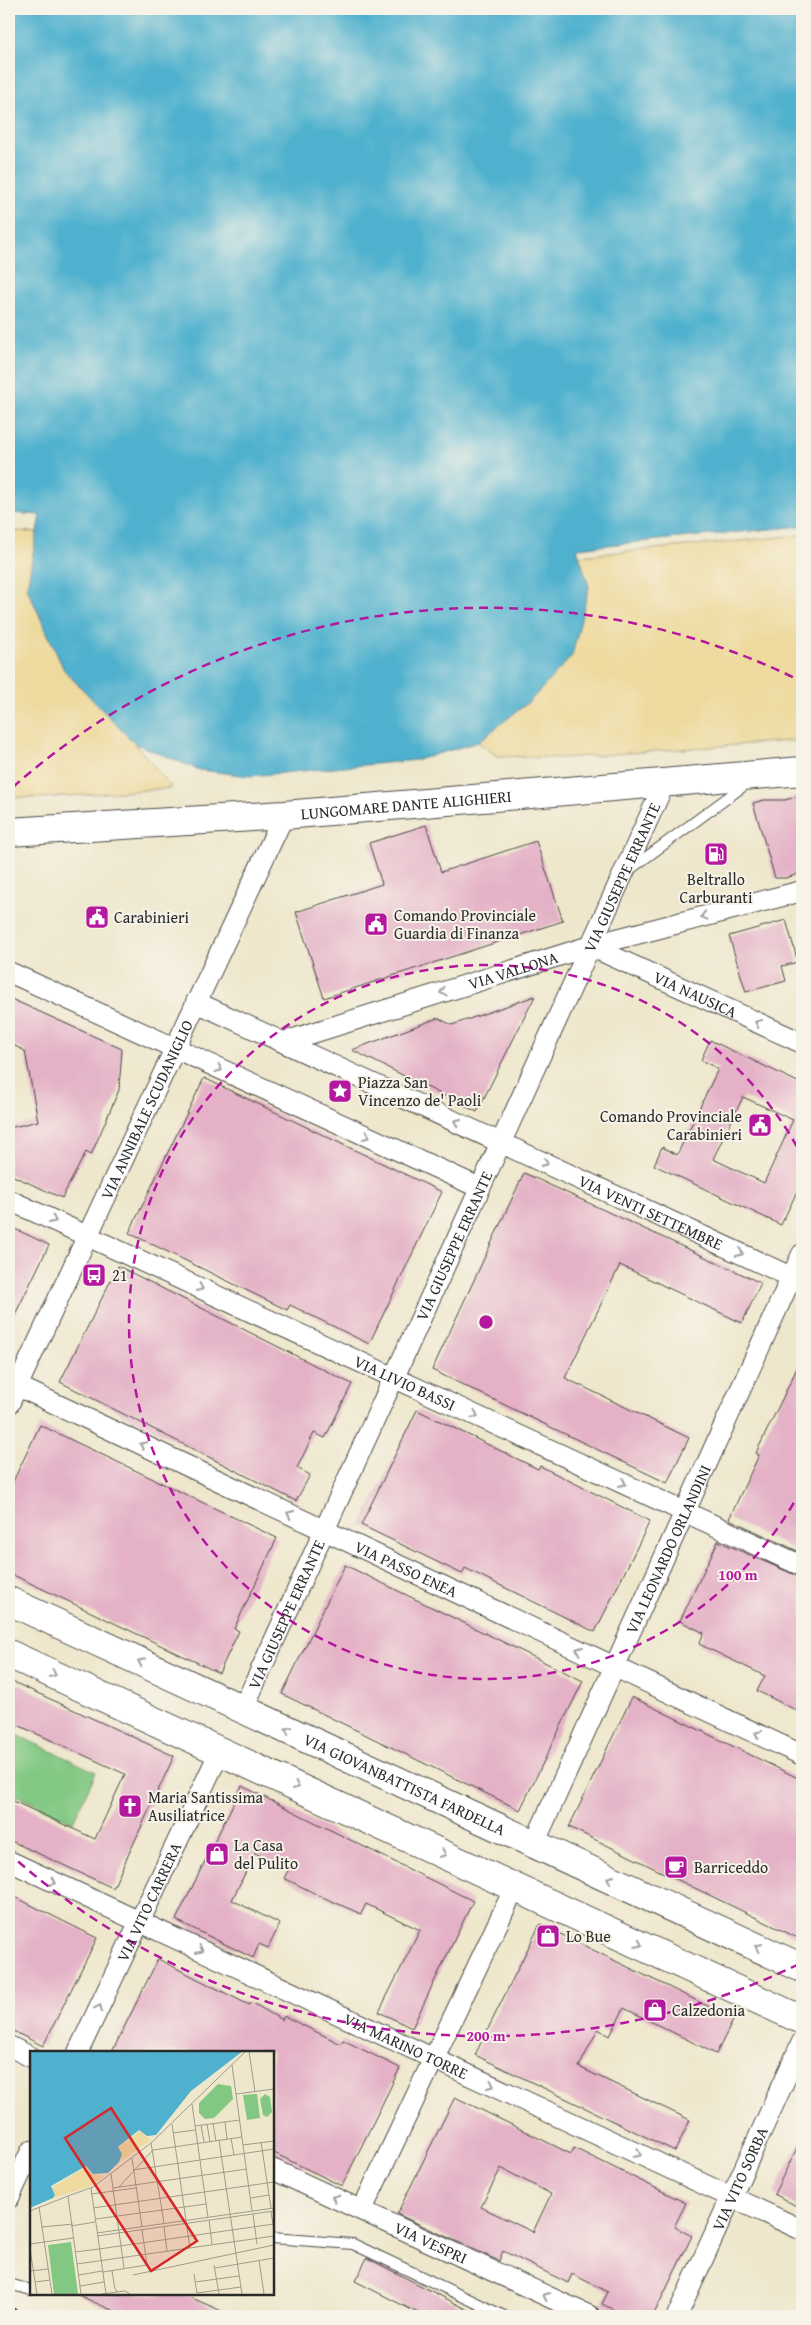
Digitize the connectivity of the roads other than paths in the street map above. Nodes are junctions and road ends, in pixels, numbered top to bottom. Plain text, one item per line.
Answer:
1 (802, 771) edge
2 (759, 775) junction
3 (665, 782) junction
4 (284, 815) junction
5 (16, 834) edge
6 (623, 875) junction
7 (802, 891) edge
8 (590, 946) junction
9 (9, 972) edge
10 (196, 1002) junction
11 (284, 1042) junction
12 (802, 1043) edge
13 (175, 1048) junction
14 (501, 1142) junction
15 (480, 1188) junction
16 (9, 1200) edge
17 (87, 1236) junction
18 (802, 1254) edge
19 (797, 1279) edge
20 (394, 1378) junction
21 (12, 1391) edge
22 (685, 1512) junction
23 (324, 1530) junction
24 (802, 1566) edge
25 (9, 1601) edge
26 (9, 1654) edge
27 (614, 1667) junction
28 (243, 1709) junction
29 (220, 1751) junction
30 (802, 1755) edge
31 (534, 1844) junction
32 (9, 1861) edge
33 (515, 1887) junction
34 (140, 1922) junction
35 (802, 1968) edge
36 (802, 2020) edge
37 (802, 2042) edge
38 (9, 2046) edge
39 (78, 2051) edge
40 (30, 2056) edge
41 (434, 2059) junction
42 (30, 2152) edge
43 (274, 2170) edge
44 (731, 2197) junction
45 (9, 2198) edge
46 (362, 2210) junction
47 (802, 2230) edge
48 (274, 2238) edge
49 (9, 2284) edge
50 (30, 2290) edge
51 (504, 2316) edge
52 (590, 2316) edge
53 (677, 2316) edge

1 - 2 main road, LUNGOMARE DANTE ALIGHIERI
2 - 3 main road, LUNGOMARE DANTE ALIGHIERI
2 - 6 lane
3 - 4 main road, LUNGOMARE DANTE ALIGHIERI
3 - 6 street, VIA GIUSEPPE ERRANTE
4 - 5 main road, LUNGOMARE DANTE ALIGHIERI
4 - 10 street, VIA ANNIBALE SCUDANIGLIO
6 - 8 street, VIA GIUSEPPE ERRANTE
7 -> 8 street, VIA VALLONA
8 -> 11 street, VIA VALLONA
12 -> 8 street, VIA NAUSICA
8 - 14 street, VIA GIUSEPPE ERRANTE
9 - 13 street
10 - 11 street, VIA VENTI SETTEMBRE
10 - 13 street, VIA ANNIBALE SCUDANIGLIO
14 -> 11 street, VIA VENTI SETTEMBRE
13 -> 15 street
13 - 17 street, VIA ANNIBALE SCUDANIGLIO
14 - 15 street, VIA GIUSEPPE ERRANTE
14 -> 19 street, VIA VENTI SETTEMBRE
15 - 20 street, VIA GIUSEPPE ERRANTE
16 -> 17 street, VIA LIVIO BASSI
17 -> 20 street, VIA LIVIO BASSI
17 - 21 street, VIA ANNIBALE SCUDANIGLIO
18 - 19 street, VIA LEONARDO ORLANDINI
19 - 22 street, VIA LEONARDO ORLANDINI
20 -> 22 street, VIA LIVIO BASSI
20 - 23 street, VIA GIUSEPPE ERRANTE
23 -> 21 street, VIA PASSO ENEA
22 - 24 street, VIA LIVIO BASSI
22 - 27 street, VIA LEONARDO ORLANDINI
27 -> 23 street, VIA PASSO ENEA
23 - 28 street, VIA GIUSEPPE ERRANTE
28 -> 25 main road, VIA GIOVANBATTISTA FARDELLA
26 -> 29 main road
30 -> 27 street, VIA PASSO ENEA
27 - 31 street, VIA LEONARDO ORLANDINI
31 -> 28 main road, VIA GIOVANBATTISTA FARDELLA
29 -> 33 main road
29 - 34 street, VIA VITO CARRERA
35 -> 31 main road, VIA GIOVANBATTISTA FARDELLA
32 -> 34 street, VIA MARINO TORRE
33 -> 36 main road
33 - 41 street
39 -> 34 street, VIA VITO CARRERA
34 -> 41 street, VIA MARINO TORRE
37 - 44 street, VIA VITO SORBA
38 - 40 street
41 -> 44 street, VIA MARINO TORRE
41 - 46 street
42 - 45 street
46 -> 43 street, VIA VESPRI
44 - 47 street, VIA MARINO TORRE
44 - 53 street, VIA VITO SORBA
52 -> 46 street, VIA VESPRI
48 - 51 lane
49 - 50 lane

